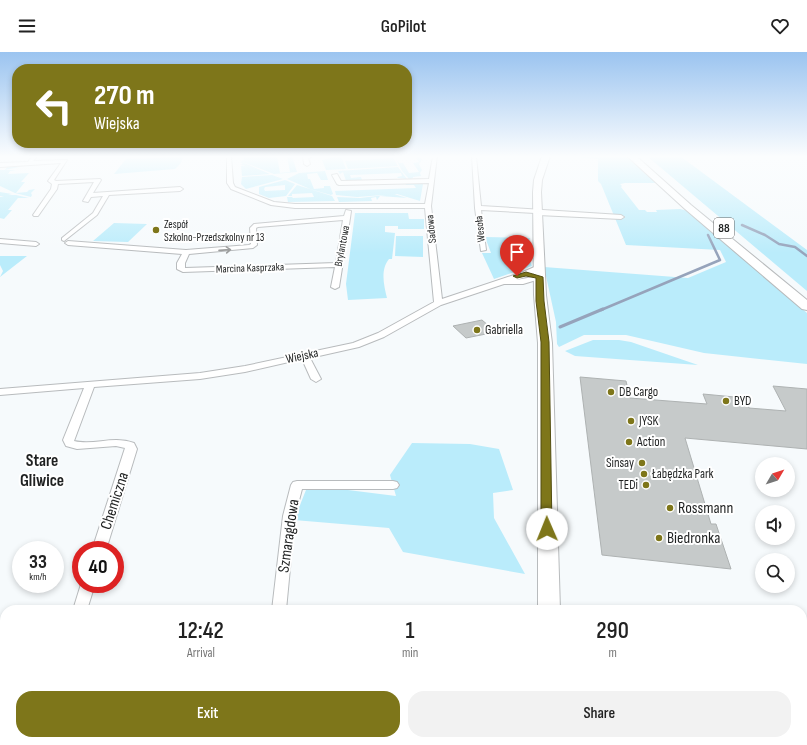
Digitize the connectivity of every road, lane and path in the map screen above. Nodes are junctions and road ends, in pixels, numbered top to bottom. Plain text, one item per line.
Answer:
1 (54, 188) edge
2 (93, 188) edge
3 (175, 188) edge
4 (234, 188) edge
5 (431, 188) edge
6 (476, 188) edge
7 (537, 188) edge
8 (667, 188) edge
9 (678, 188) edge
10 (108, 193) junction
11 (89, 195) junction
12 (86, 201) dead end
13 (349, 205) junction
14 (428, 206) junction
15 (478, 208) junction
16 (538, 212) junction
17 (36, 215) dead end
18 (621, 217) dead end
19 (347, 218) junction
20 (0, 241) edge
21 (36, 244) dead end
22 (483, 250) dead end
23 (186, 252) junction
24 (338, 265) junction
25 (536, 279) junction
26 (501, 281) junction
27 (335, 287) dead end
28 (807, 300) edge
29 (438, 303) junction
30 (807, 306) edge
31 (305, 356) junction
32 (316, 378) dead end
33 (90, 385) junction
34 (0, 392) edge
35 (393, 485) dead end
36 (102, 541) edge
37 (85, 593) edge
38 (82, 605) edge
39 (280, 605) edge
40 (549, 605) edge

1 - 17 street
2 - 11 street
3 - 10 street
4 - 13 street
5 - 14 street, Sadowa
6 - 15 street, Wesoła
7 - 16 street
8 - 30 main road
9 - 28 main road, 88
10 - 11 street
10 - 23 street, Marcina Kasprzaka
11 - 12 street
13 - 14 street
13 - 19 street, Brylantowa
14 - 29 street, Sadowa
15 - 16 street, Wesoła
15 - 22 street, Wesoła
16 - 18 street, Wesoła
16 - 25 street
23 -> 19 street, Marcina Kasprzaka
19 - 24 street, Brylantowa
20 - 21 street
23 - 24 street, Marcina Kasprzaka
24 - 27 street, Brylantowa
25 - 26 street, Wiejska
25 - 26 street, Wiejska
25 - 40 street
26 - 29 street, Wiejska
29 - 31 street, Wiejska
31 - 32 street
31 - 33 street, Wiejska
33 - 34 street, Wiejska
33 - 36 street, Chemiczna
35 - 39 street, Szmaragdowa
37 - 38 street

